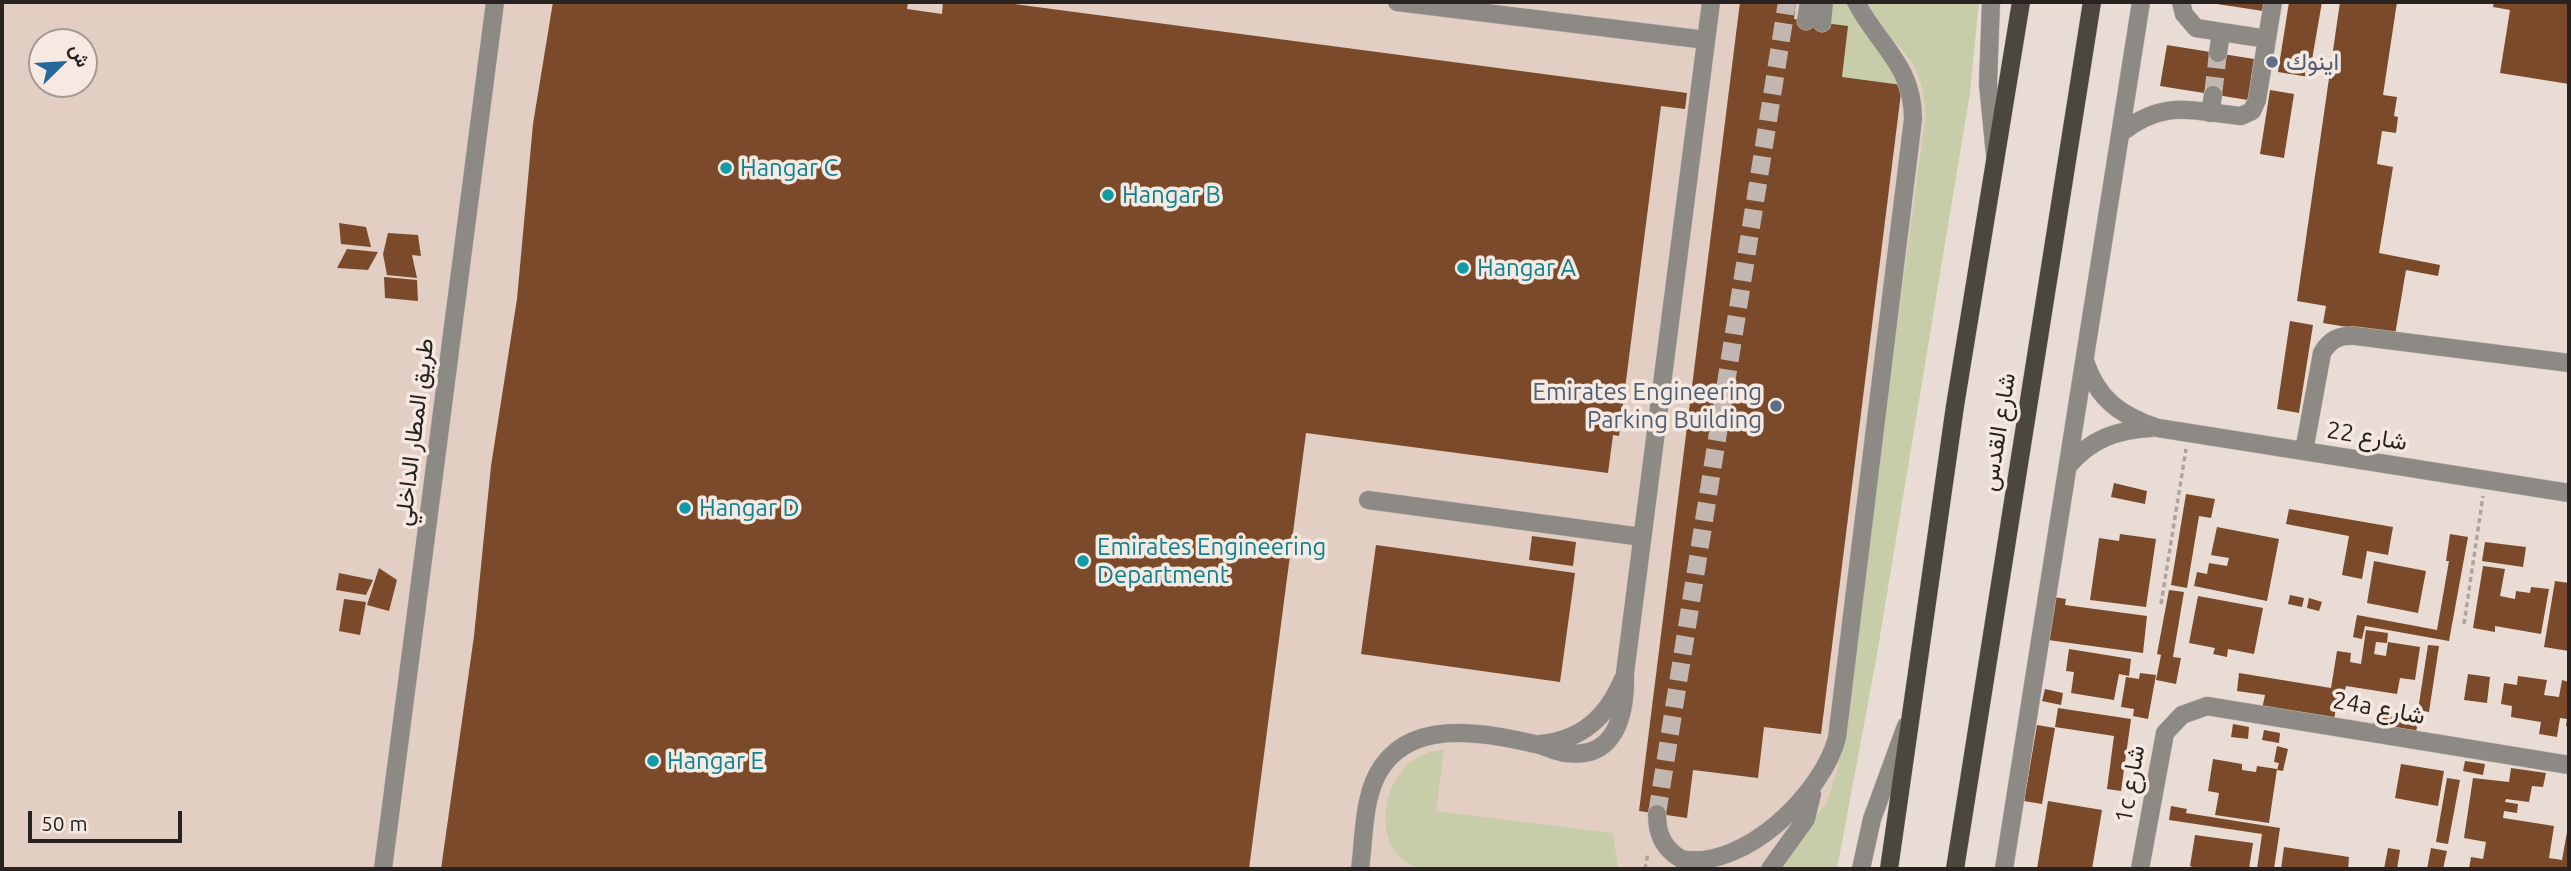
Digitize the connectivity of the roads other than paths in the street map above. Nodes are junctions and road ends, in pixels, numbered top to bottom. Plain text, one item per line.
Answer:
1 (495, 2) edge
2 (1397, 2) edge
3 (1711, 2) edge
4 (1809, 2) edge
5 (1825, 2) edge
6 (1856, 2) edge
7 (1991, 2) edge
8 (2021, 2) edge
9 (2092, 2) edge
10 (2141, 2) edge
11 (2181, 2) edge
12 (2273, 2) edge
13 (2221, 33) junction
14 (2267, 39) junction
15 (1706, 40) junction
16 (2218, 53) tunnel mouth
17 (2213, 95) tunnel mouth
18 (2210, 113) junction
19 (2120, 133) junction
20 (1995, 160) junction
21 (2085, 359) junction
22 (2569, 363) edge
23 (2158, 428) junction
24 (2304, 451) junction
25 (2068, 466) junction
26 (2569, 494) edge
27 (1368, 500) dead end
28 (1642, 537) junction
29 (1914, 706) junction
30 (2182, 715) joint
31 (2569, 765) edge
32 (1812, 793) junction
33 (1657, 814) tunnel mouth
34 (383, 869) edge
35 (1360, 869) edge
36 (1770, 869) edge
37 (1861, 869) edge
38 (1889, 869) edge
39 (1955, 869) edge
40 (2004, 869) edge
41 (2140, 869) edge

1 - 34 street, طريق المطار الداخلي
2 - 15 street
3 - 15 street
4 - 5 street
6 - 32 street
7 - 20 street
8 - 20 main road, شارع القدس
9 - 39 main road, شارع القدس
10 - 19 street
11 - 13 street
12 - 14 street
13 - 14 street
13 - 16 street
14 - 18 street
15 - 28 street
17 - 18 street
18 - 19 street
19 - 21 street
20 - 29 main road, شارع القدس
21 - 23 street, شارع 22
21 - 25 street
22 - 24 street
23 - 24 street, شارع 22
23 - 25 street, شارع 22
24 - 26 street, شارع 22
25 - 40 street
27 - 28 street
28 - 35 street
29 - 37 street
29 - 38 main road, شارع القدس
30 - 31 street, 24a شارع
30 - 41 street, 1c شارع
32 - 33 street
32 - 36 street

